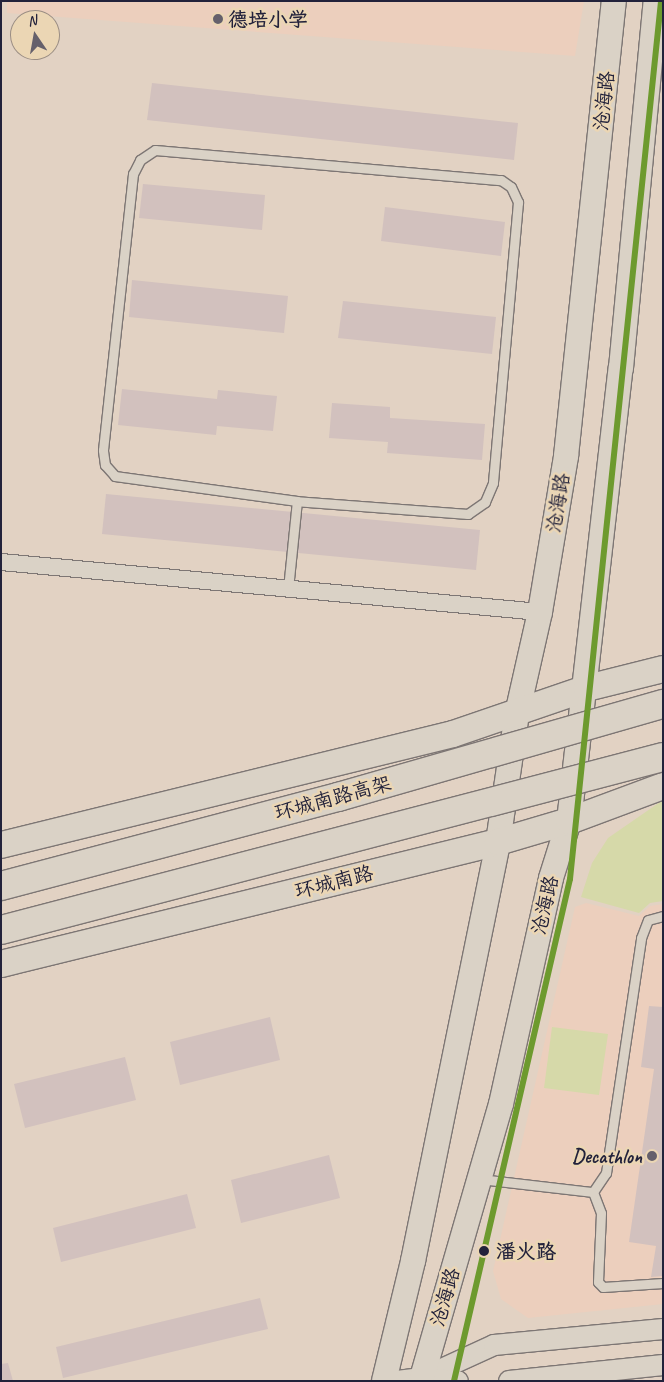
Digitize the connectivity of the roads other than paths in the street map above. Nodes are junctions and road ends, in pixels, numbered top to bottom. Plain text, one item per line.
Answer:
1 (614, 1) edge
2 (656, 1) edge
3 (296, 501) junction
4 (1, 562) edge
5 (288, 589) junction
6 (540, 612) junction
7 (663, 669) edge
8 (587, 688) junction
9 (663, 704) edge
10 (518, 714) junction
11 (663, 757) edge
12 (663, 786) edge
13 (569, 822) junction
14 (498, 842) junction
15 (1, 845) edge
16 (1, 886) edge
17 (663, 916) edge
18 (1, 930) edge
19 (1, 964) edge
20 (480, 1179) junction
21 (593, 1192) junction
22 (663, 1283) edge
23 (663, 1329) edge
24 (663, 1365) edge
25 (422, 1379) edge
26 (384, 1381) edge
27 (397, 1381) edge
28 (458, 1381) edge
29 (509, 1381) edge

1 - 6 main road, 沧海路
2 - 8 main road, 沧海路
3 - 3 lane
3 - 5 lane
4 - 5 street
5 - 6 street
6 - 10 main road, 沧海路
7 - 8 main road
8 - 10 main road
8 - 13 main road, 沧海路
9 - 16 highway, 环城南路高架, bridge
10 - 14 main road, 沧海路
10 - 15 main road
11 - 18 highway, bridge
12 - 13 main road, 环城南路
13 - 14 main road, 环城南路
13 - 20 main road, 沧海路
14 - 19 main road, 环城南路
14 - 26 main road, 沧海路
17 - 21 lane
20 - 21 lane
20 - 25 main road, 沧海路
21 - 22 lane
23 - 25 street
24 - 29 street
25 - 27 street
25 - 28 street

